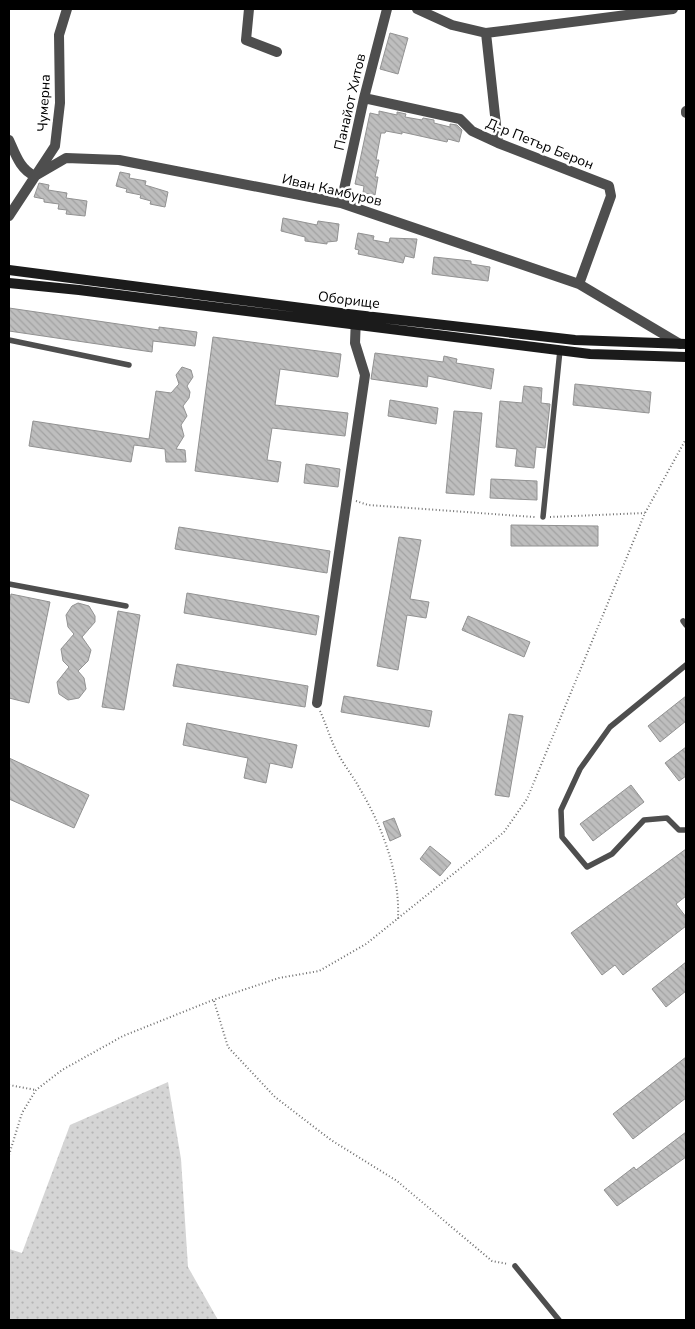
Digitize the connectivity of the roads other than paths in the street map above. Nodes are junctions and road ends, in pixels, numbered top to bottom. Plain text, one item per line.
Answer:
1 (67, 9) edge
2 (249, 9) edge
3 (387, 9) edge
4 (417, 9) edge
5 (673, 9) edge
6 (486, 34) junction
7 (277, 52) dead end
8 (364, 98) junction
9 (9, 140) edge
10 (498, 143) junction
11 (35, 176) junction
12 (341, 203) junction
13 (9, 216) edge
14 (9, 270) edge
15 (9, 283) edge
16 (579, 284) junction
17 (356, 320) junction
18 (9, 340) edge
19 (683, 344) edge
20 (560, 350) junction
21 (686, 357) edge
22 (129, 365) dead end
23 (543, 517) road end
24 (9, 584) edge
25 (126, 606) dead end
26 (686, 665) edge
27 (317, 703) road end
28 (686, 830) edge
29 (515, 1266) road end
30 (559, 1320) edge

1 - 11 street, Чумерна
2 - 7 street
3 - 8 street, Панайот Хитов
4 - 6 street
5 - 6 street
6 - 10 street
8 - 10 street, Д-р Петър Берон
8 - 12 street, Панайот Хитов
9 - 11 street
10 - 16 street, Д-р Петър Берон
11 - 12 street, Иван Камбуров
11 - 13 street, Чумерна
12 - 16 street, Иван Камбуров
14 - 17 main road, Оборище
15 - 17 main road, Оборище
16 - 19 street, Иван Камбуров
17 - 19 main road, Оборище
17 - 20 main road, Оборище
17 - 27 street
18 - 22 lane
20 - 21 main road, Оборище
20 - 23 lane
24 - 25 lane
26 - 28 lane
29 - 30 lane

